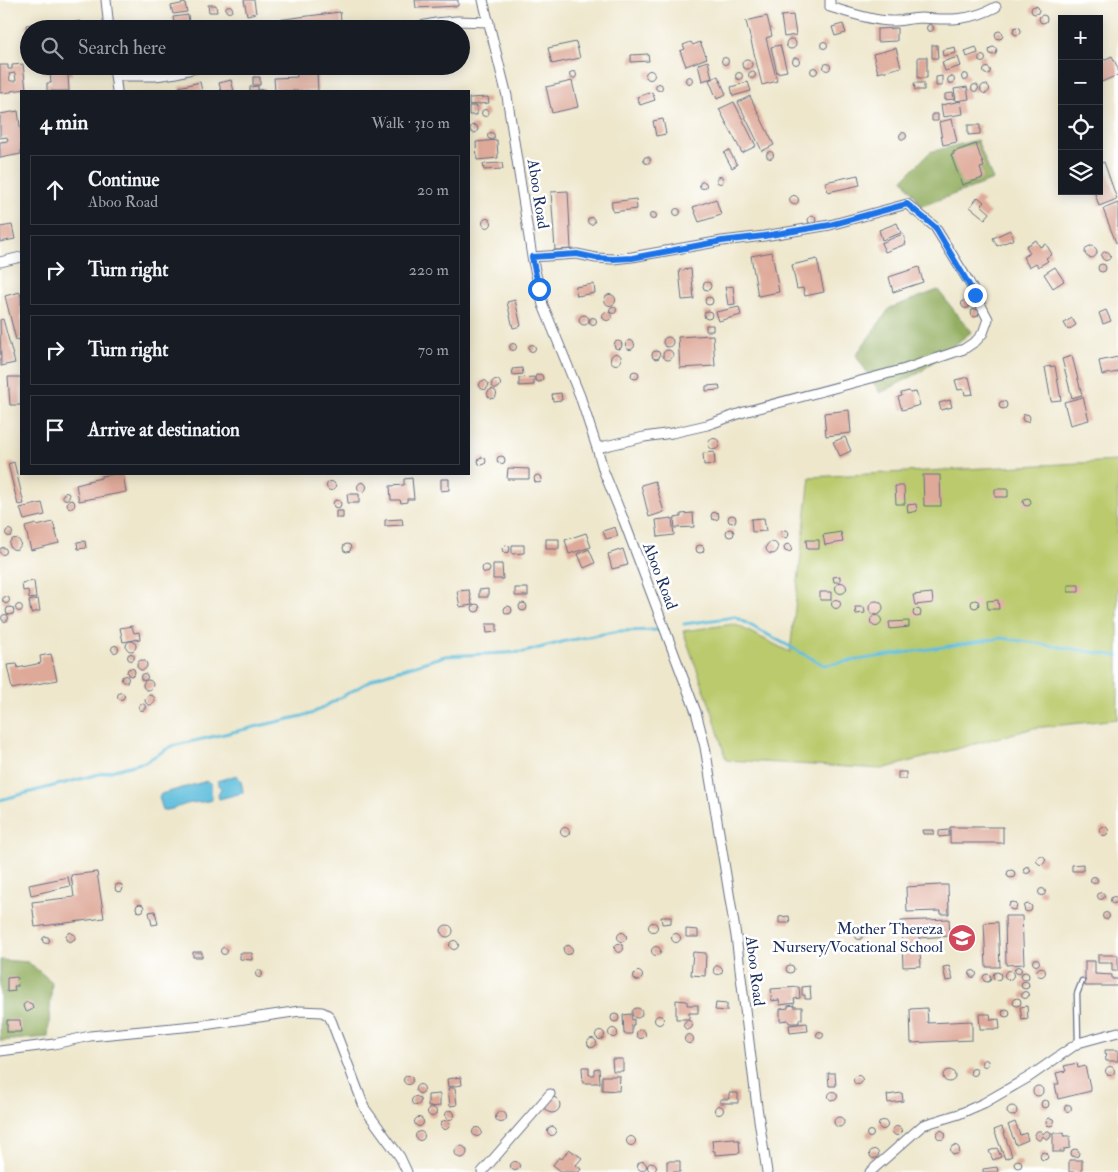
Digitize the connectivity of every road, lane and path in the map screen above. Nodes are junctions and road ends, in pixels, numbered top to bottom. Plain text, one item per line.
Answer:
1 (106, 0) edge
2 (483, 0) edge
3 (830, 0) edge
4 (996, 7) dead end
5 (108, 20) edge
6 (470, 21) edge
7 (489, 22) junction
8 (114, 75) edge
9 (136, 75) edge
10 (162, 75) edge
11 (116, 90) edge
12 (20, 257) edge
13 (532, 257) junction
14 (0, 262) edge
15 (597, 448) junction
16 (1082, 981) dead end
17 (1118, 1032) edge
18 (1078, 1043) junction
19 (0, 1051) edge
20 (550, 1094) dead end
21 (407, 1172) edge
22 (482, 1172) edge
23 (767, 1172) edge
24 (870, 1172) edge

1 - 5 street
2 - 7 street, Aboo Road
3 - 4 street
6 - 7 street
7 - 13 street, Aboo Road
8 - 11 street
9 - 10 street
12 - 14 street
13 - 15 street, Aboo Road
13 - 15 street
15 - 23 street, Aboo Road
16 - 18 lane
17 - 18 street
18 - 24 street
19 - 21 street
20 - 22 street

